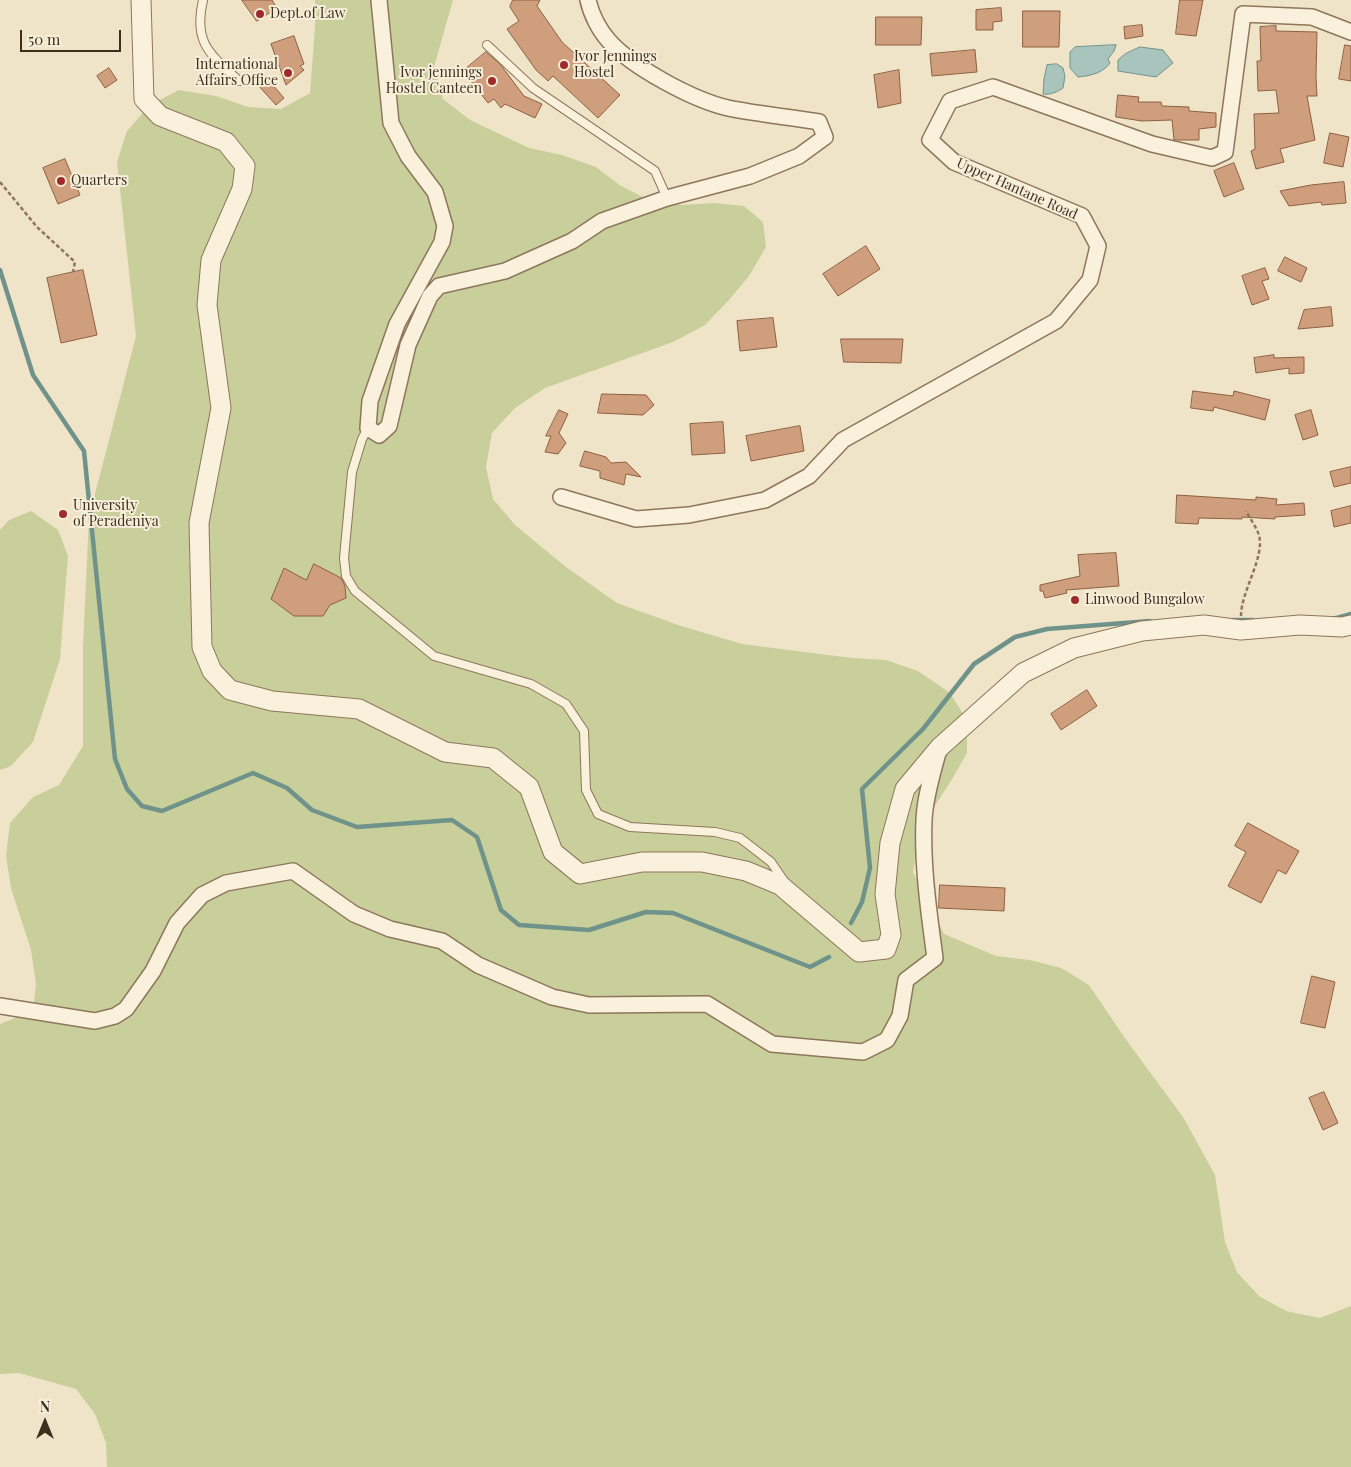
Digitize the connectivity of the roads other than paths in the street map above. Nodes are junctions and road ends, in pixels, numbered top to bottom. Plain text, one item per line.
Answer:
1 (142, 0) edge
2 (203, 0) edge
3 (378, 0) edge
4 (588, 0) edge
5 (1351, 32) edge
6 (487, 45) dead end
7 (239, 81) dead end
8 (667, 198) junction
9 (368, 428) junction
10 (561, 497) dead end
11 (1351, 625) edge
12 (940, 747) junction
13 (795, 898) junction
14 (0, 1006) edge

1 - 13 street
2 - 7 lane
3 - 9 street
4 - 8 street
5 - 10 street, Upper Hantane Road
6 - 8 lane
8 - 9 street
9 - 13 lane
11 - 12 street
12 - 13 street
12 - 14 street

